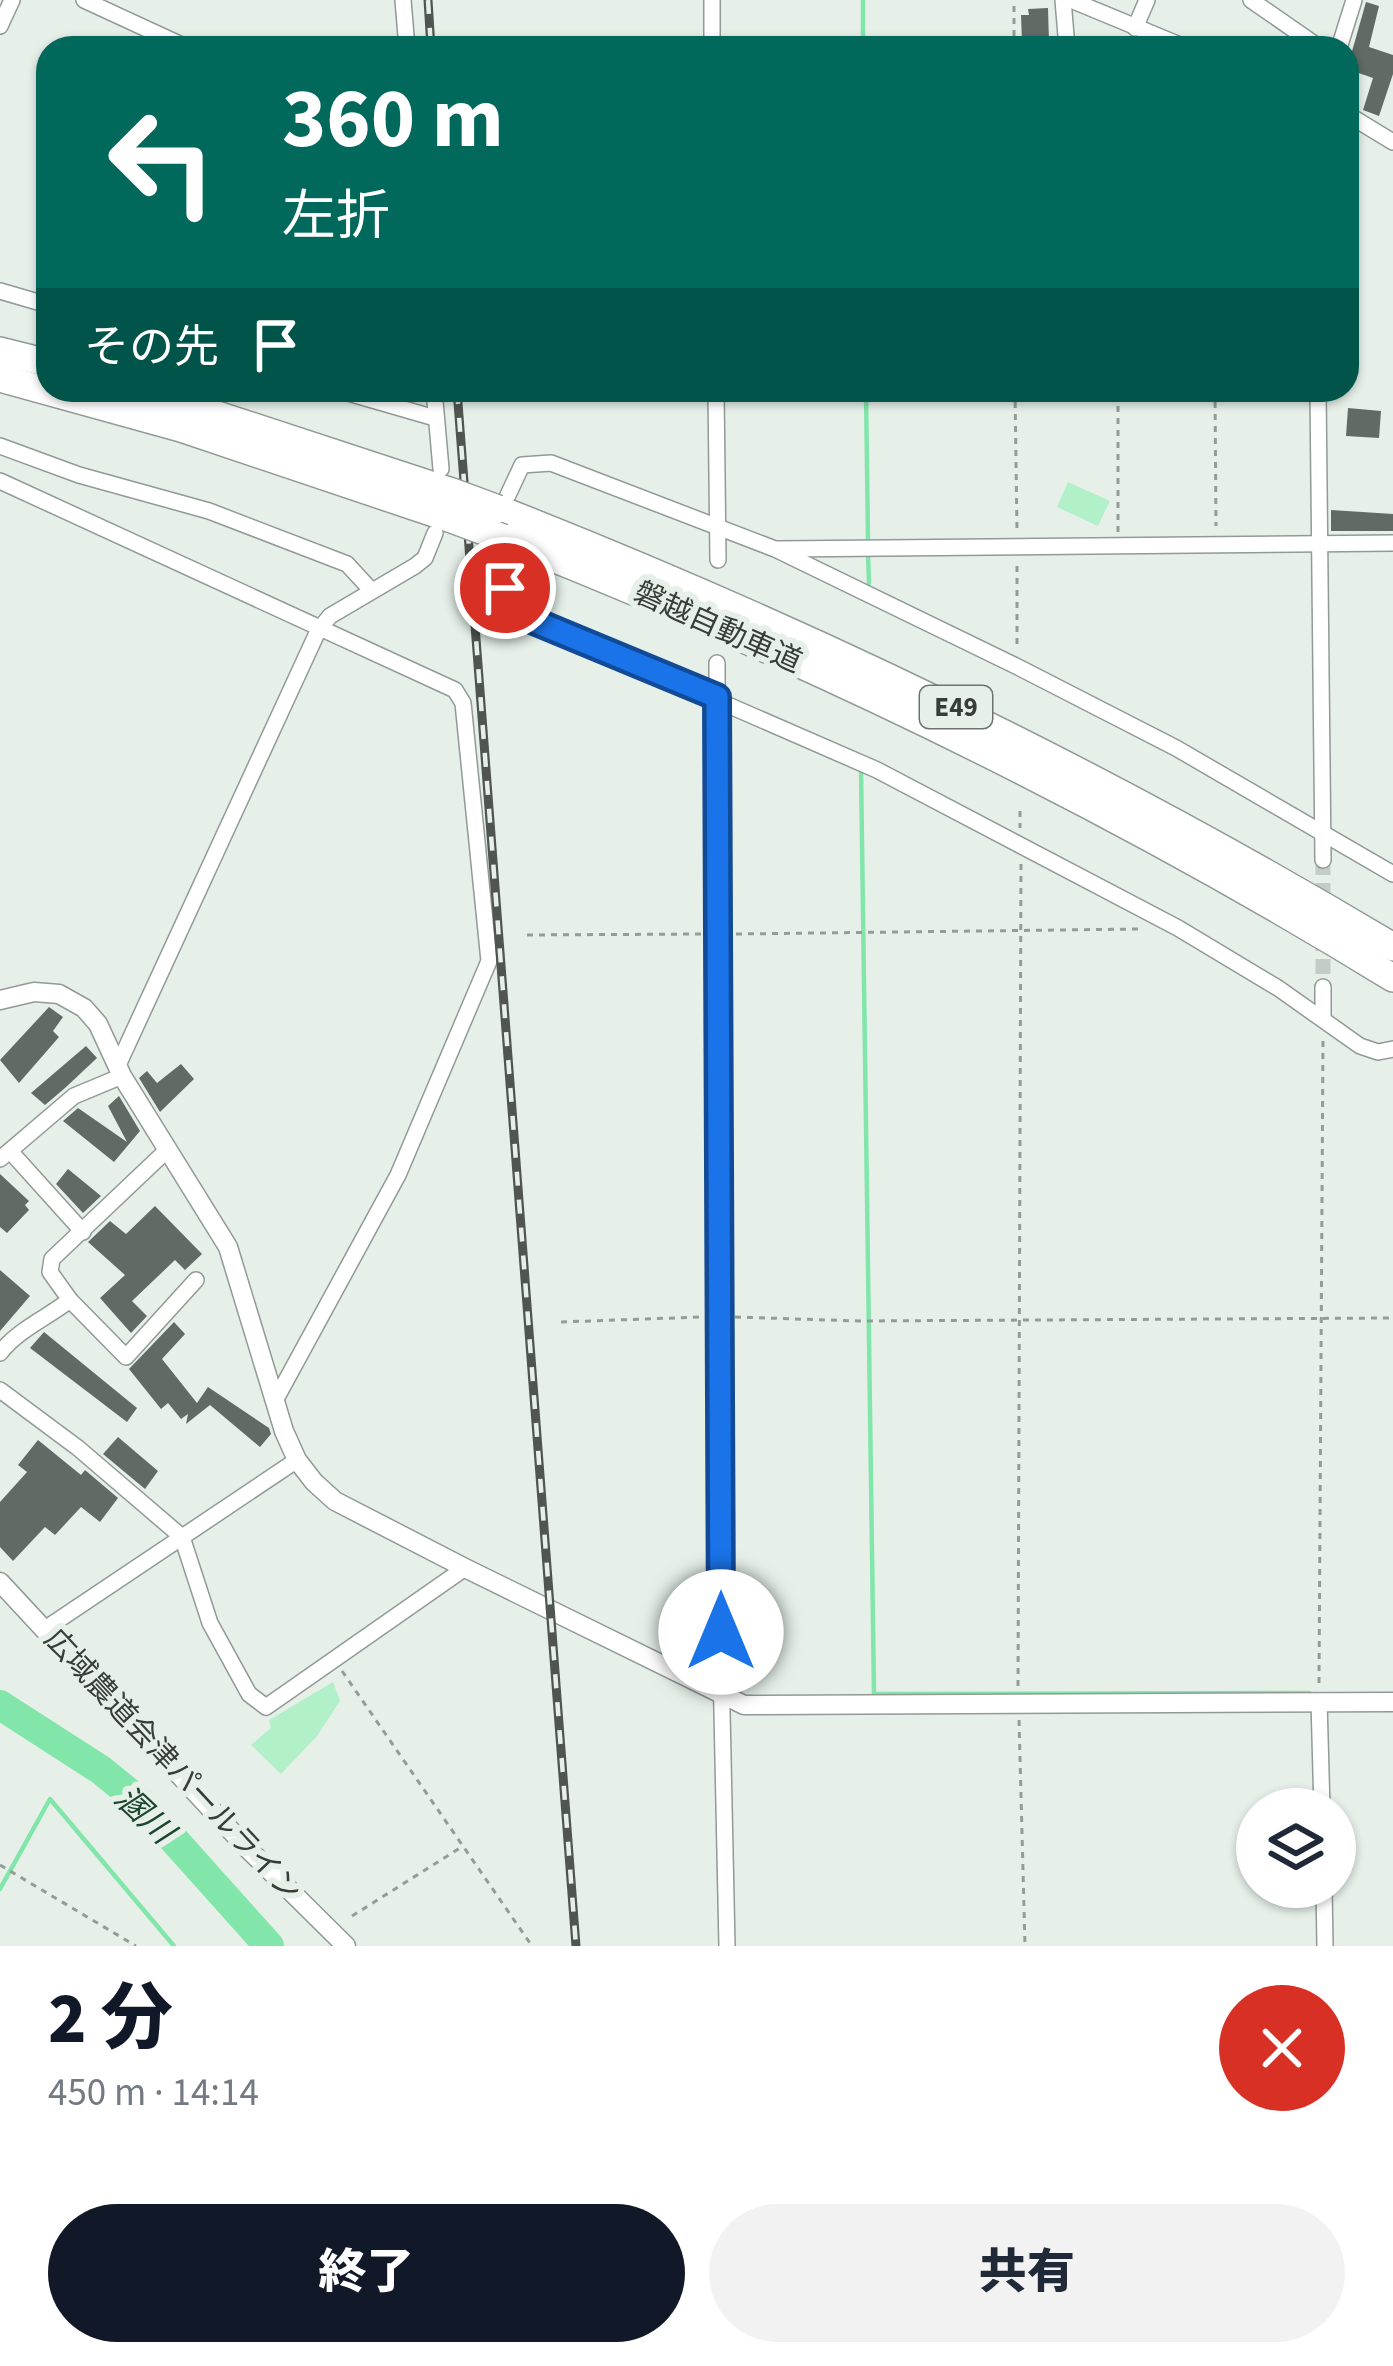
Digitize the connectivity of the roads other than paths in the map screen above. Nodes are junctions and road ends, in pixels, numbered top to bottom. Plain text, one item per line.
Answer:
1 (12, 0) edge
2 (84, 0) edge
3 (403, 0) edge
4 (712, 0) edge
5 (1067, 0) edge
6 (1147, 0) edge
7 (1251, 0) edge
8 (1354, 0) edge
9 (0, 26) edge
10 (1135, 28) junction
11 (162, 36) edge
12 (406, 36) edge
13 (712, 36) edge
14 (1067, 36) edge
15 (1156, 36) edge
16 (1303, 36) edge
17 (1343, 36) edge
18 (1359, 121) edge
19 (1393, 142) edge
20 (0, 291) edge
21 (36, 302) edge
22 (0, 351) edge
23 (36, 360) edge
24 (0, 378) edge
25 (36, 388) edge
26 (87, 402) edge
27 (173, 402) edge
28 (380, 402) edge
29 (434, 402) edge
30 (716, 402) edge
31 (1318, 402) edge
32 (435, 418) junction
33 (0, 446) edge
34 (0, 481) edge
35 (503, 502) junction
36 (444, 503) junction
37 (718, 529) junction
38 (1393, 543) edge
39 (1317, 546) junction
40 (504, 549) junction
41 (775, 549) junction
42 (718, 560) dead end
43 (371, 590) junction
44 (318, 631) junction
45 (717, 663) dead end
46 (717, 697) junction
47 (1323, 831) junction
48 (1323, 860) tunnel mouth
49 (1393, 874) edge
50 (1393, 947) edge
51 (1393, 978) edge
52 (1323, 987) tunnel mouth
53 (0, 1000) edge
54 (1323, 1019) junction
55 (1393, 1049) edge
56 (120, 1070) junction
57 (166, 1151) junction
58 (5, 1155) edge
59 (82, 1232) junction
60 (196, 1280) dead end
61 (70, 1300) junction
62 (0, 1318) edge
63 (17, 1331) junction
64 (0, 1353) edge
65 (0, 1390) edge
66 (276, 1399) junction
67 (297, 1460) junction
68 (182, 1537) junction
69 (465, 1568) junction
70 (0, 1582) edge
71 (45, 1629) junction
72 (725, 1699) junction
73 (1319, 1701) junction
74 (1393, 1702) edge
75 (1321, 1788) edge
76 (1324, 1908) edge
77 (346, 1946) edge
78 (727, 1946) edge
79 (1325, 1946) edge

1 - 9 street
2 - 11 street
3 - 12 street
4 - 13 street
5 - 10 street
5 - 14 street
6 - 10 street
7 - 16 street
8 - 17 street
10 - 15 street
18 - 19 street
20 - 21 street
22 - 23 highway
24 - 25 highway, 磐越自動車道 / E49
26 - 36 highway, 磐越自動車道 / E49
27 - 36 highway, 磐越自動車道 / E49
28 - 32 street
29 - 32 street
30 - 37 street
31 - 39 street
32 - 36 street
33 - 43 street
34 - 44 street
35 - 36 highway, 磐越自動車道 / E49, bridge
35 - 37 street
35 - 50 highway, 磐越自動車道 / E49
36 - 40 highway, 磐越自動車道 / E49, bridge
36 - 43 street
37 - 41 street
37 - 42 street
38 - 39 street
39 - 41 street
39 - 47 street
40 - 46 street
40 - 51 highway, 磐越自動車道 / E49
41 - 47 street
43 - 44 street
44 - 56 street
44 - 66 street
45 - 46 street
46 - 54 street
46 - 72 street
47 - 48 street
47 - 49 street
52 - 54 street
53 - 56 street
54 - 55 street
56 - 57 street
56 - 58 street
57 - 59 street
57 - 66 street
58 - 59 street
59 - 61 street
60 - 61 street
61 - 63 street
62 - 63 street
63 - 64 street
65 - 68 street
66 - 67 street
67 - 68 street
67 - 69 street
68 - 69 street
68 - 71 street
69 - 72 street
70 - 71 street, 広域農道会津パールライン
71 - 77 street, 広域農道会津パールライン
72 - 73 street
72 - 78 street
73 - 74 street
73 - 75 street
76 - 79 street

